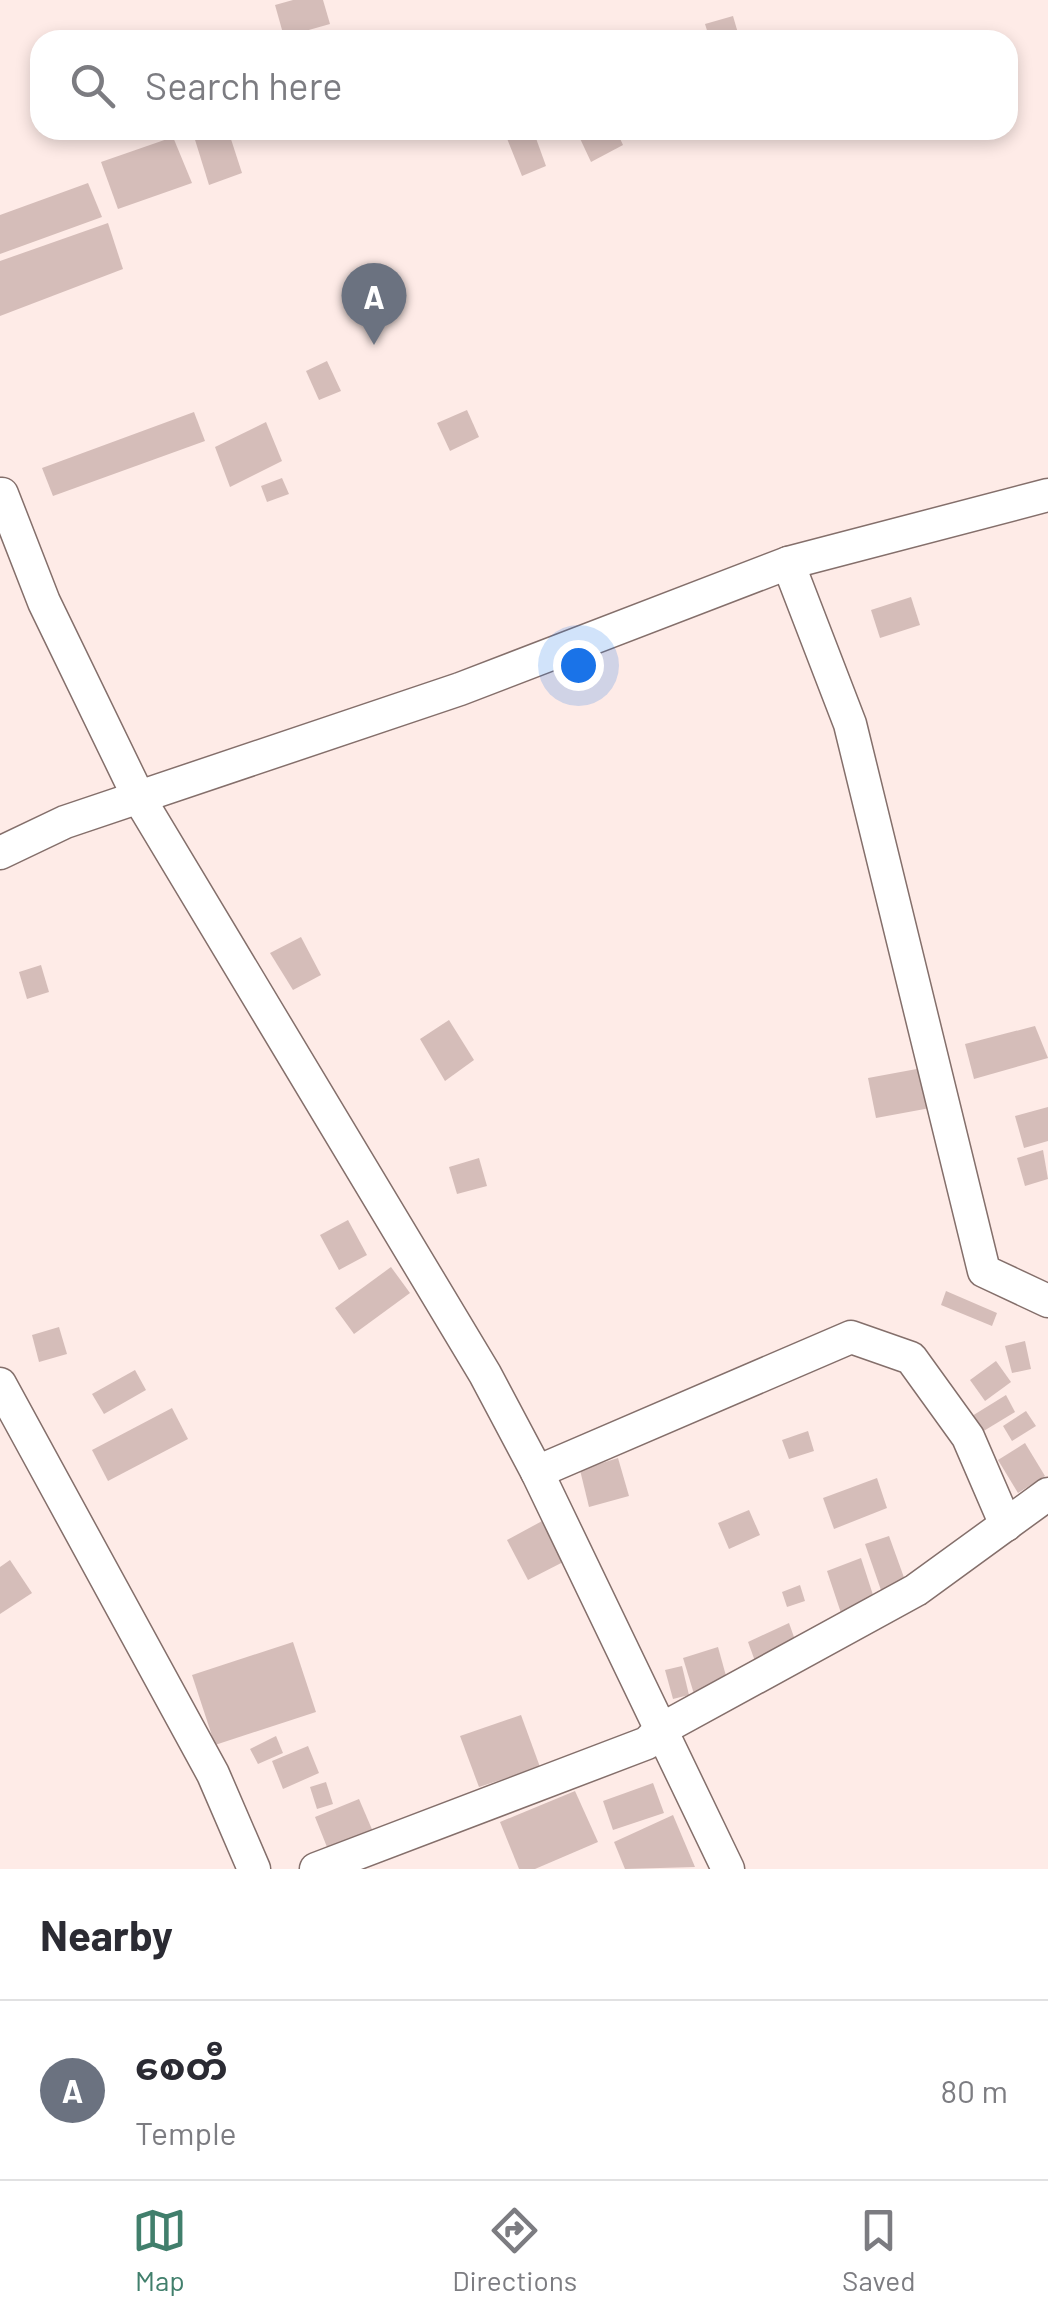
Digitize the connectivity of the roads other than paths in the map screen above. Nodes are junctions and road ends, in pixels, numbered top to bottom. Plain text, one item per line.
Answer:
1 (1, 488) edge
2 (1048, 495) edge
3 (788, 563) junction
4 (139, 798) junction
5 (0, 853) edge
6 (1048, 1300) edge
7 (0, 1384) edge
8 (537, 1472) junction
9 (1048, 1494) edge
10 (1006, 1525) junction
11 (660, 1730) junction
12 (254, 1869) edge
13 (316, 1869) edge
14 (728, 1869) edge

1 - 4 street
2 - 3 street
3 - 4 street
3 - 6 street
4 - 5 street
4 - 8 street
7 - 12 street
8 - 10 street
8 - 11 street
9 - 10 street
10 - 11 street
11 - 13 street
11 - 14 street

